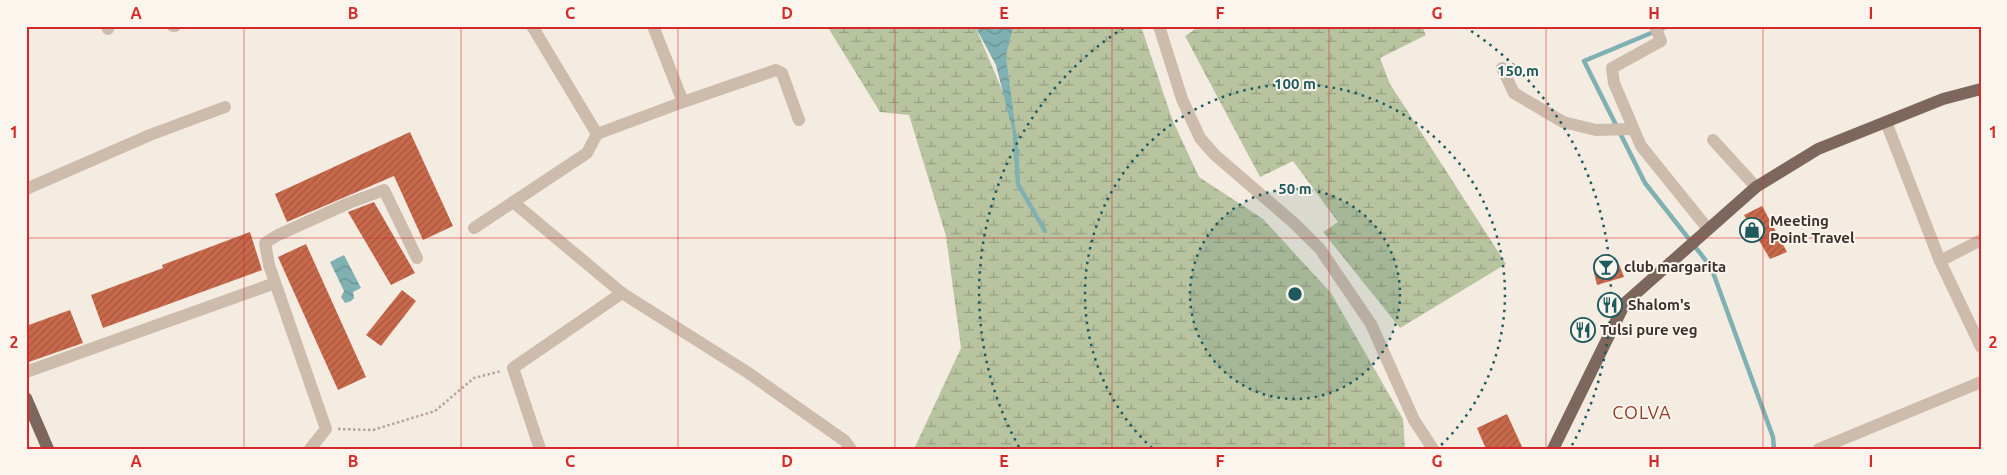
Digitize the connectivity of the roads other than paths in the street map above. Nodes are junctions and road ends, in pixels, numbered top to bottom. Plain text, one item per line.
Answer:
1 (532, 26) edge
2 (653, 26) edge
3 (1159, 26) edge
4 (1656, 26) edge
5 (1502, 68) dead end
6 (1980, 91) edge
7 (684, 102) junction
8 (225, 107) dead end
9 (799, 120) dead end
10 (1886, 122) junction
11 (1633, 129) junction
12 (597, 134) junction
13 (1713, 140) dead end
14 (1756, 187) junction
15 (26, 189) edge
16 (513, 202) junction
17 (474, 228) dead end
18 (1708, 229) junction
19 (1981, 240) edge
20 (417, 258) dead end
21 (1940, 261) junction
22 (275, 283) junction
23 (622, 293) junction
24 (1981, 347) edge
25 (26, 372) edge
26 (1981, 382) edge
27 (26, 398) edge
28 (48, 449) edge
29 (310, 449) edge
30 (540, 449) edge
31 (851, 449) edge
32 (1433, 449) edge
33 (1553, 449) edge
34 (1819, 449) edge

1 - 12 street
2 - 7 street
3 - 32 street
4 - 11 street
5 - 11 street
6 - 10 main road
7 - 9 street
7 - 12 street
8 - 15 street
10 - 14 main road
10 - 21 street
11 - 18 street
12 - 16 street
13 - 14 street
14 - 18 main road
16 - 17 street
16 - 23 street
18 - 33 main road
19 - 21 street
20 - 22 street
21 - 24 street
22 - 25 street
22 - 29 street
23 - 30 street
23 - 31 street
26 - 34 street
27 - 28 main road

